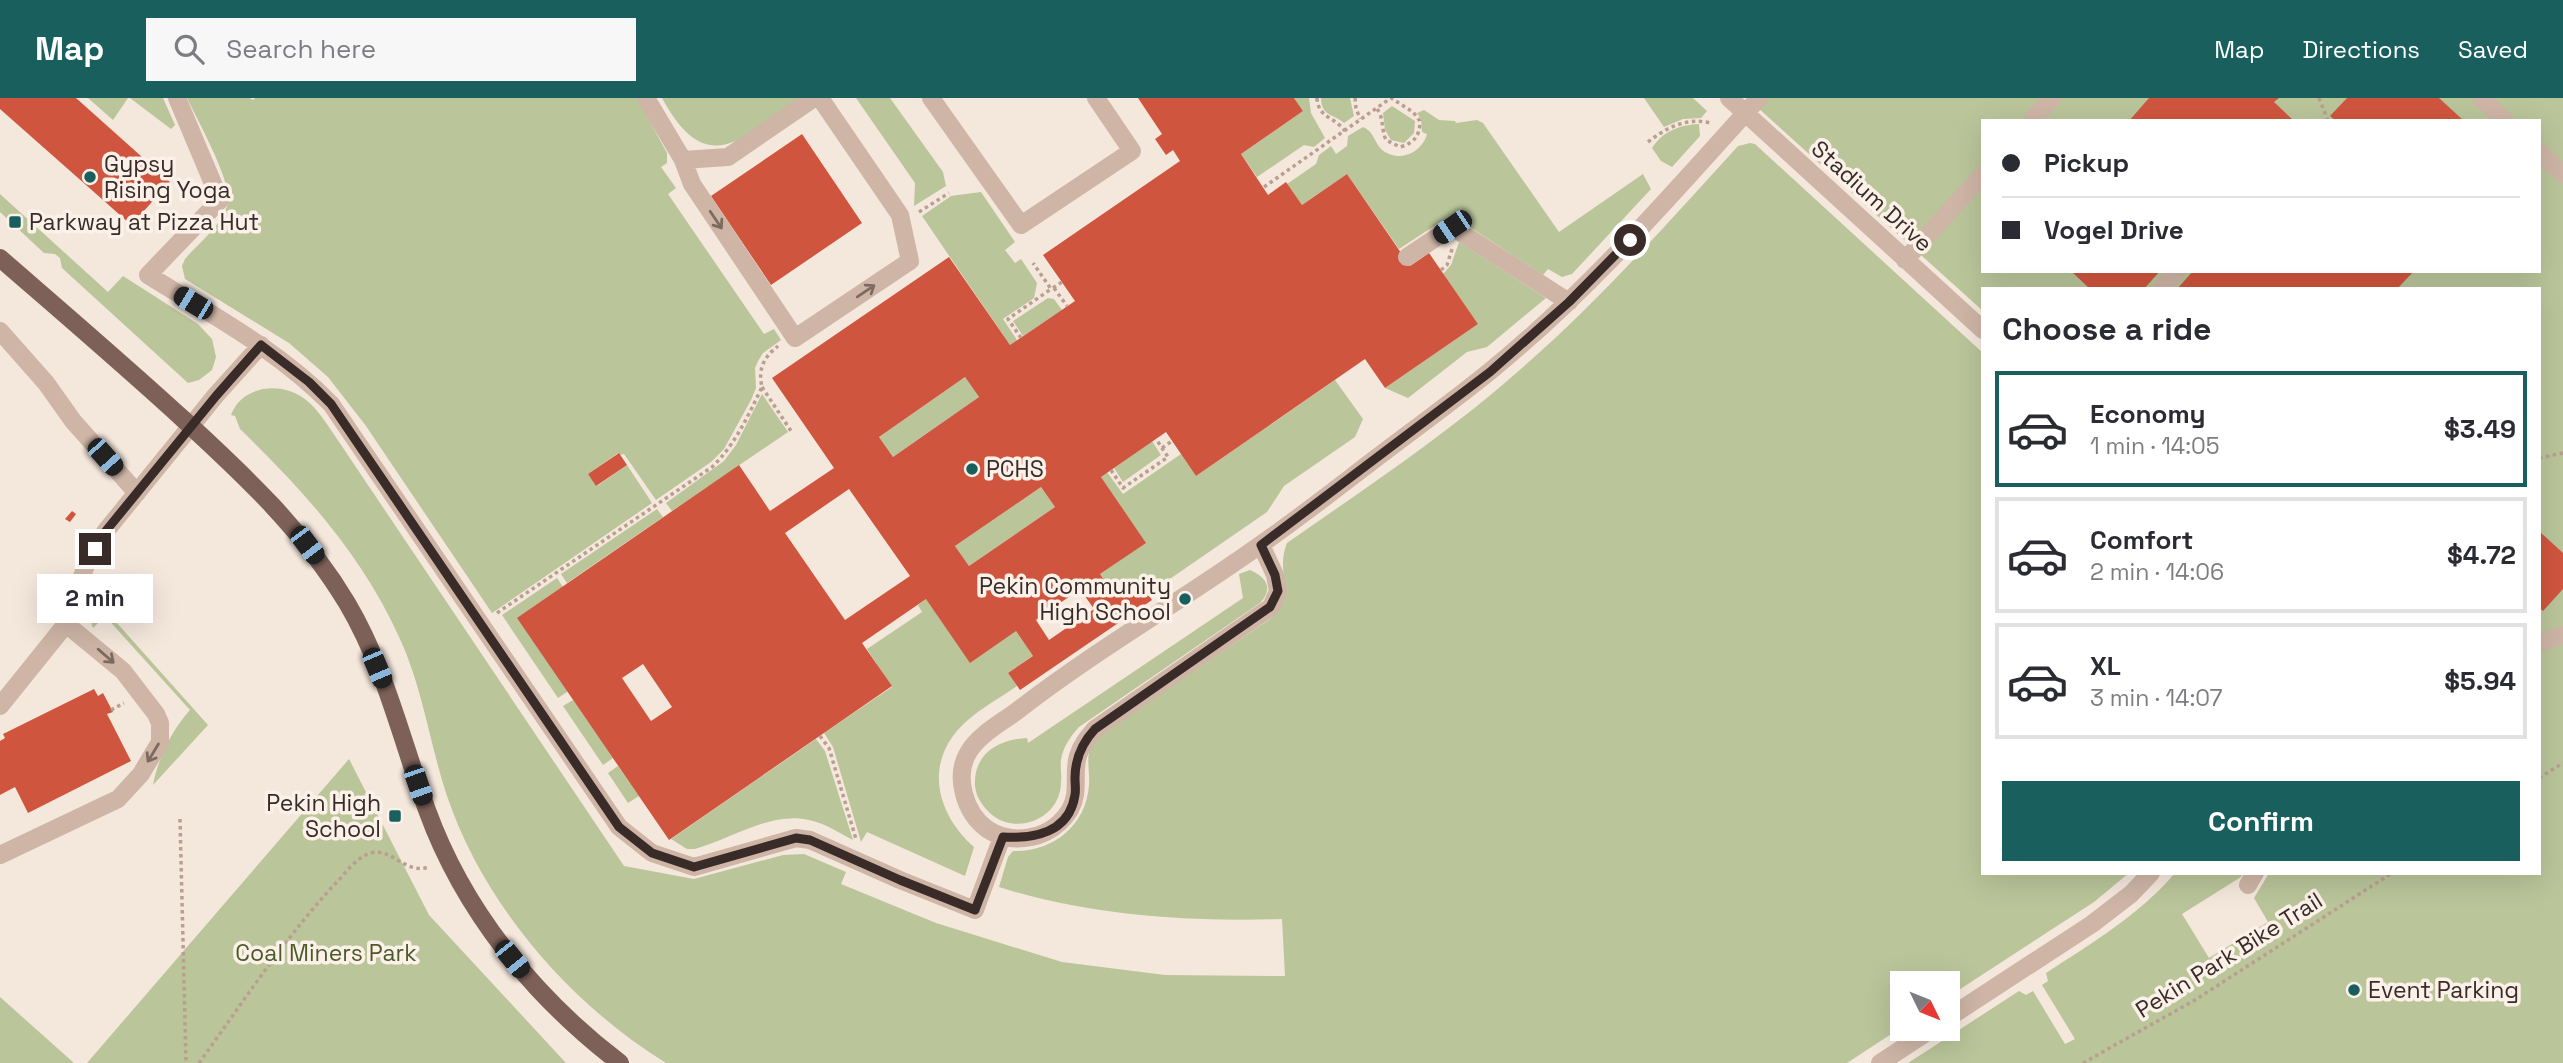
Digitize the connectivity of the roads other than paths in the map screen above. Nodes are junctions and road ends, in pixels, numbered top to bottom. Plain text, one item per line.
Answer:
1 (177, 98) edge
2 (646, 98) edge
3 (814, 98) edge
4 (820, 98) edge
5 (931, 98) edge
6 (1096, 98) edge
7 (1729, 98) edge
8 (1759, 98) edge
9 (2052, 98) edge
10 (2481, 98) edge
11 (1745, 113) junction
12 (2033, 119) edge
13 (2503, 119) edge
14 (2541, 154) edge
15 (683, 160) junction
16 (2563, 174) edge
17 (1981, 176) edge
18 (1407, 257) dead end
19 (0, 258) edge
20 (1905, 260) junction
21 (2176, 273) edge
22 (2163, 287) edge
23 (1569, 302) junction
24 (1981, 328) edge
25 (0, 331) edge
26 (261, 345) junction
27 (191, 426) junction
28 (137, 493) junction
29 (1261, 545) junction
30 (66, 624) junction
31 (2563, 635) edge
32 (2541, 642) edge
33 (0, 706) edge
34 (1003, 837) junction
35 (0, 855) edge
36 (2149, 875) edge
37 (1960, 1010) edge
38 (1914, 1041) edge
39 (620, 1063) edge
40 (1880, 1063) edge

1 - 26 street
2 - 15 street
3 - 15 street
15 -> 4 street
5 - 6 street
7 - 11 street, Stadium Drive
8 - 11 street
9 - 12 street
10 - 13 street
11 - 20 street, Stadium Drive
11 - 23 street
14 - 16 street
17 - 20 street
18 - 23 street
19 - 27 main road
20 - 24 street, Stadium Drive
21 - 22 street
23 - 29 street
25 - 28 street
26 - 27 street
26 - 34 street
27 - 28 street
27 - 39 main road
28 - 30 street
29 - 34 street
29 - 34 street
30 - 33 street
30 -> 35 street
31 - 32 street
36 - 37 street
38 - 40 street

